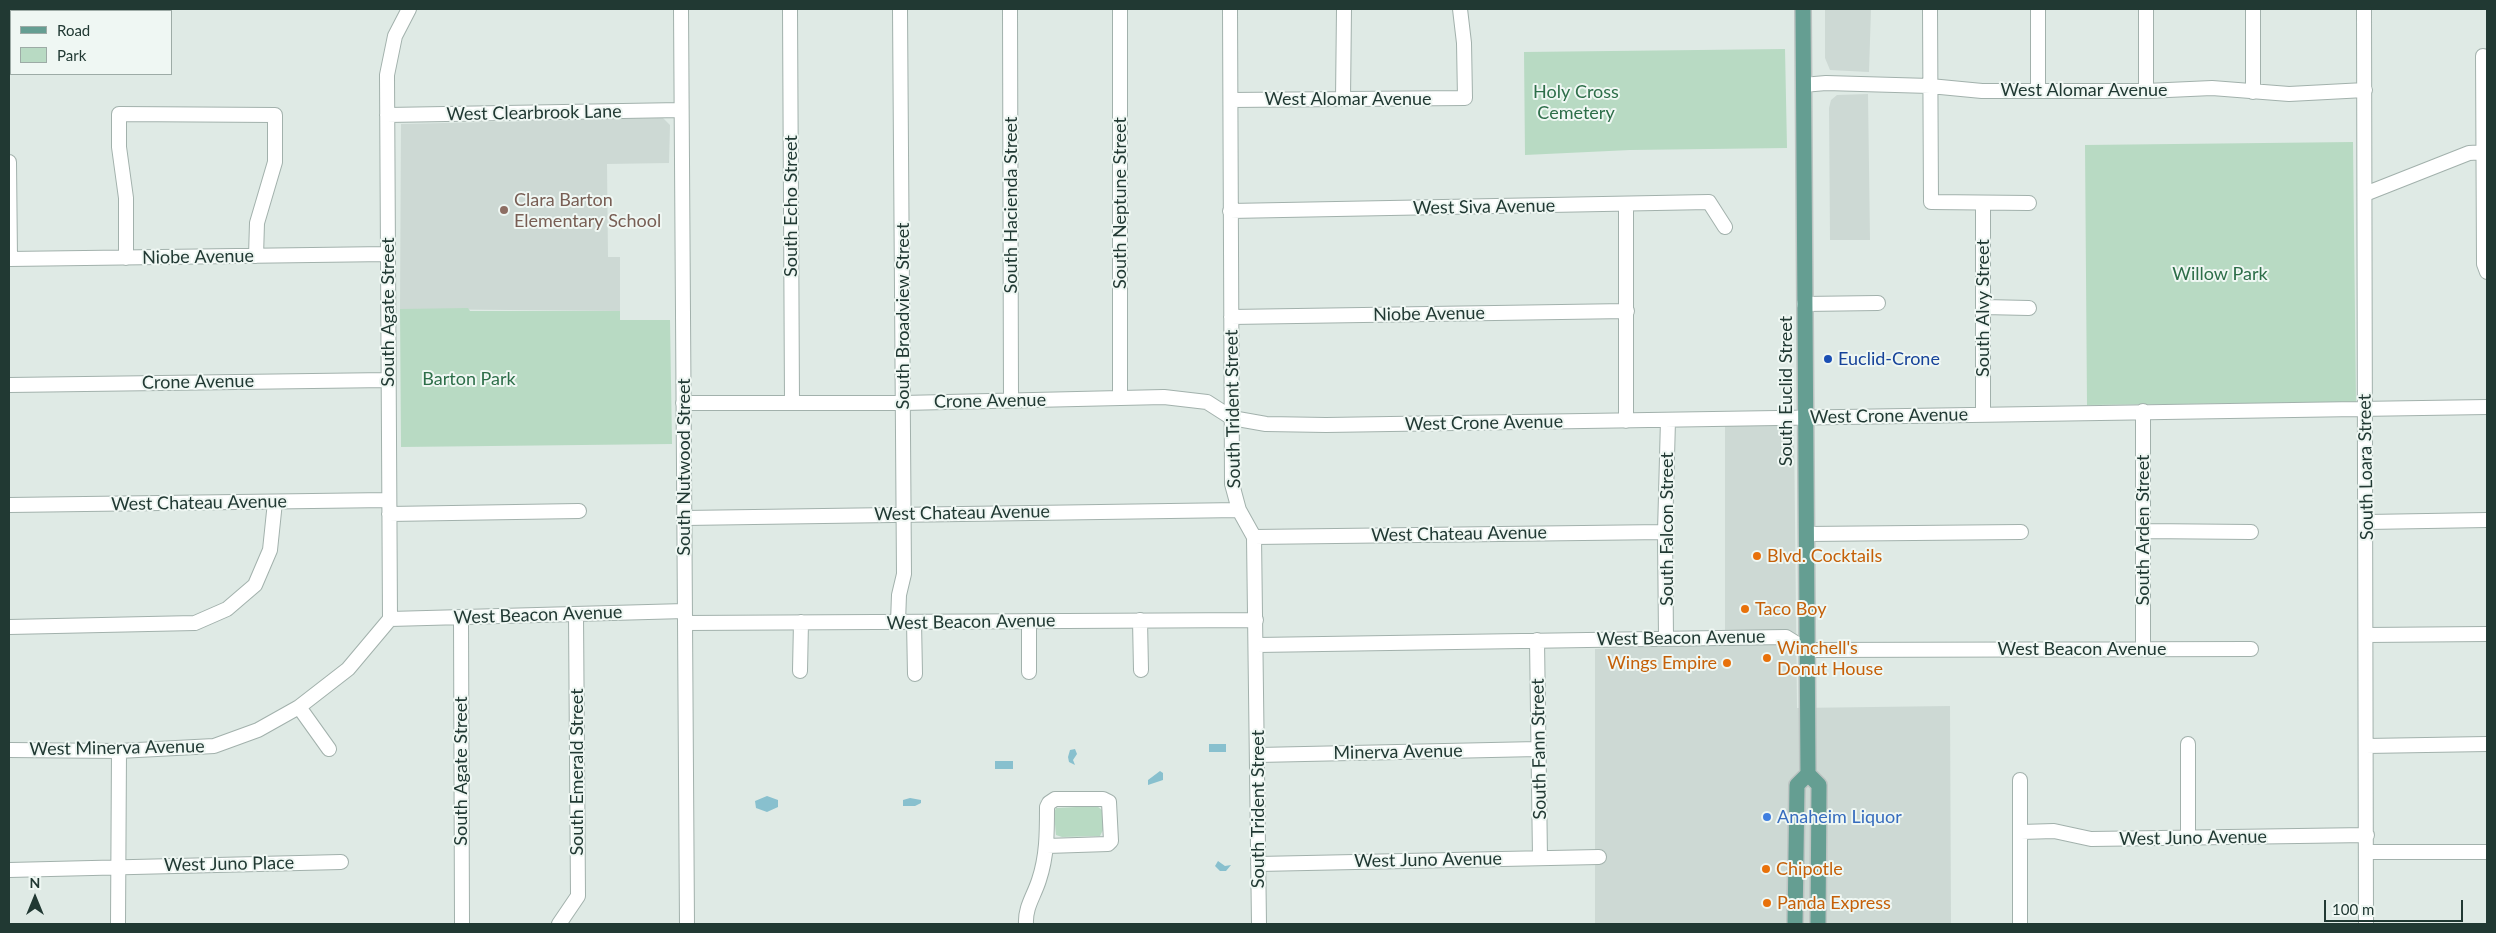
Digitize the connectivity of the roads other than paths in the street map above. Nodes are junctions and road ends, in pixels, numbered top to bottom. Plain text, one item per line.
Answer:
1 (410, 9) edge
2 (681, 9) edge
3 (790, 9) edge
4 (900, 9) edge
5 (1010, 9) edge
6 (1120, 9) edge
7 (1230, 9) edge
8 (1344, 9) edge
9 (1460, 9) edge
10 (1804, 9) edge
11 (1930, 9) edge
12 (2038, 9) edge
13 (2146, 9) edge
14 (2253, 9) edge
15 (2364, 9) edge
16 (2483, 56) dead end
17 (1803, 85) junction
18 (1930, 86) junction
19 (2038, 90) junction
20 (2365, 90) junction
21 (2146, 91) junction
22 (2253, 92) junction
23 (1343, 98) junction
24 (1231, 100) junction
25 (681, 110) junction
26 (387, 115) junction
27 (2485, 152) edge
28 (9, 162) edge
29 (2365, 194) junction
30 (1983, 203) junction
31 (2029, 203) dead end
32 (1626, 205) junction
33 (1230, 211) junction
34 (1725, 227) dead end
35 (388, 254) junction
36 (256, 256) junction
37 (126, 258) junction
38 (9, 259) edge
39 (2487, 272) edge
40 (1878, 303) dead end
41 (1804, 304) junction
42 (1984, 307) junction
43 (2029, 308) dead end
44 (1627, 311) junction
45 (1231, 317) junction
46 (388, 380) junction
47 (9, 385) edge
48 (1120, 397) junction
49 (1011, 401) junction
50 (792, 402) junction
51 (683, 403) junction
52 (903, 403) junction
53 (2487, 407) edge
54 (2365, 409) junction
55 (2143, 412) junction
56 (1983, 414) junction
57 (1232, 418) junction
58 (1805, 418) junction
59 (1668, 420) junction
60 (1626, 421) junction
61 (275, 502) junction
62 (9, 505) edge
63 (388, 507) junction
64 (1239, 510) junction
65 (579, 511) dead end
66 (904, 513) junction
67 (684, 518) junction
68 (2487, 520) edge
69 (2367, 522) junction
70 (2144, 531) junction
71 (1665, 532) junction
72 (2021, 532) dead end
73 (2251, 532) dead end
74 (1806, 534) junction
75 (1254, 537) junction
76 (576, 614) junction
77 (685, 617) junction
78 (461, 618) junction
79 (390, 619) junction
80 (1140, 620) junction
81 (1256, 620) junction
82 (1029, 621) junction
83 (801, 622) junction
84 (898, 622) junction
85 (914, 622) junction
86 (9, 627) edge
87 (2487, 634) edge
88 (2366, 635) junction
89 (1666, 638) junction
90 (1537, 640) junction
91 (1257, 645) junction
92 (2143, 649) junction
93 (2251, 649) dead end
94 (1807, 650) junction
95 (1141, 670) dead end
96 (800, 671) dead end
97 (1029, 672) dead end
98 (915, 674) dead end
99 (298, 707) junction
100 (2188, 744) dead end
101 (2487, 744) edge
102 (2366, 746) junction
103 (330, 749) dead end
104 (1538, 749) junction
105 (9, 750) edge
106 (119, 751) junction
107 (1258, 755) junction
108 (1808, 774) junction
109 (2020, 780) dead end
110 (2021, 832) junction
111 (2367, 835) junction
112 (2188, 837) junction
113 (1047, 846) junction
114 (2367, 852) junction
115 (2487, 852) edge
116 (1599, 857) dead end
117 (1540, 858) junction
118 (341, 862) dead end
119 (1258, 864) junction
120 (117, 867) junction
121 (9, 870) edge
122 (118, 924) edge
123 (462, 924) edge
124 (559, 924) edge
125 (687, 924) edge
126 (1026, 924) edge
127 (1258, 924) edge
128 (1794, 924) edge
129 (1818, 924) edge
130 (2020, 924) edge
131 (2366, 924) edge

1 - 26 street, South Agate Street
2 - 25 street, South Nutwood Street
3 - 50 street, South Echo Street
4 - 52 street, South Broadview Street
5 - 49 street, South Hacienda Street
6 - 48 street, South Neptune Street
7 - 24 street, South Trident Street
8 - 23 street
9 - 23 street, West Alomar Avenue
10 - 17 main road, South Euclid Street
11 - 18 street
12 - 19 street
13 - 21 street
14 - 22 street
15 - 20 street, South Loara Street
16 - 27 street
17 - 18 street, West Alomar Avenue
17 - 41 main road, South Euclid Street
18 - 19 street, West Alomar Avenue
18 - 30 street
19 - 21 street, West Alomar Avenue
20 - 22 street, West Alomar Avenue
20 - 29 street, South Loara Street
21 - 22 street, West Alomar Avenue
23 - 24 street, West Alomar Avenue
24 - 33 street, South Trident Street
25 - 26 street, West Clearbrook Lane
25 - 51 street, South Nutwood Street
26 - 35 street, South Agate Street
27 - 29 street
27 - 39 street
28 - 38 street
29 - 54 street, South Loara Street
30 - 31 street
30 - 42 street, South Alvy Street
32 - 33 street, West Siva Avenue
32 - 34 street, West Siva Avenue
32 - 44 street
33 - 45 street, South Trident Street
35 - 36 street, Niobe Avenue
35 - 46 street, South Agate Street
36 - 37 street, Niobe Avenue
36 - 37 street
37 - 38 street, Niobe Avenue
40 - 41 street
41 - 58 main road, South Euclid Street
42 - 43 street
42 - 56 street, South Alvy Street
44 - 45 street, Niobe Avenue
44 - 60 street
45 - 57 street, South Trident Street
46 - 47 street, Crone Avenue
46 - 63 street, South Agate Street
48 - 49 street, Crone Avenue
48 - 57 street, Crone Avenue
49 - 52 street, Crone Avenue
50 - 51 street, Crone Avenue
50 - 52 street, Crone Avenue
51 - 67 street, South Nutwood Street
52 - 66 street, South Broadview Street
53 - 54 street, West Crone Avenue
54 - 55 street, West Crone Avenue
54 - 69 street, South Loara Street
55 - 56 street, West Crone Avenue
55 - 70 street, South Arden Street
56 - 58 street, West Crone Avenue
57 - 60 street, West Crone Avenue
57 - 64 street, South Trident Street
58 - 59 street, West Crone Avenue
58 - 74 main road, South Euclid Street
59 - 60 street, West Crone Avenue
59 - 71 street, South Falcon Street
61 - 62 street, West Chateau Avenue
61 - 63 street, West Chateau Avenue
61 - 86 street
63 - 65 street, West Chateau Avenue
63 - 79 street, South Agate Street
64 - 66 street, West Chateau Avenue
64 - 75 street, South Trident Street
66 - 67 street, West Chateau Avenue
66 - 84 street, South Broadview Street
67 - 77 street, South Nutwood Street
68 - 69 street
69 - 88 street, South Loara Street
70 - 73 street
70 - 92 street, South Arden Street
71 - 75 street, West Chateau Avenue
71 - 89 street, South Falcon Street
72 - 74 street
74 - 94 main road, South Euclid Street
75 - 81 street, South Trident Street
76 - 77 street, West Beacon Avenue
76 - 78 street, West Beacon Avenue
76 - 124 street, South Emerald Street
77 - 83 street, West Beacon Avenue
77 - 125 street, South Nutwood Street
78 - 79 street, West Beacon Avenue
78 - 123 street, South Agate Street
79 - 99 street, West Minerva Avenue
80 - 81 street, West Beacon Avenue
80 - 82 street, West Beacon Avenue
80 - 95 street
81 - 91 street, South Trident Street
82 - 85 street, West Beacon Avenue
82 - 97 street
83 - 84 street, West Beacon Avenue
83 - 96 street
84 - 85 street, West Beacon Avenue
85 - 98 street
87 - 88 street
88 - 102 street, South Loara Street
89 - 90 street, West Beacon Avenue
89 - 94 street, West Beacon Avenue
90 - 91 street, West Beacon Avenue
90 - 104 street, South Fann Street
91 - 107 street, South Trident Street
92 - 93 street, West Beacon Avenue
92 - 94 street, West Beacon Avenue
94 - 108 main road, South Euclid Street
99 - 103 street
99 - 106 street, West Minerva Avenue
100 - 112 street
101 - 102 street
102 - 111 street, South Loara Street
104 - 107 street, Minerva Avenue
104 - 117 street, South Fann Street
105 - 106 street, West Minerva Avenue
106 - 120 street
107 - 119 street, South Trident Street
108 - 128 main road, South Euclid Street
108 - 129 main road, South Euclid Street
109 - 110 street
110 - 112 street, West Juno Avenue
110 - 130 street
111 - 112 street, West Juno Avenue
111 - 114 street, South Loara Street
113 - 113 street
113 - 126 street
114 - 115 street
114 - 131 street, South Loara Street
116 - 117 street, West Juno Avenue
117 - 119 street, West Juno Avenue
118 - 120 street, West Juno Place
119 - 127 street, South Trident Street
120 - 121 street
120 - 122 street

